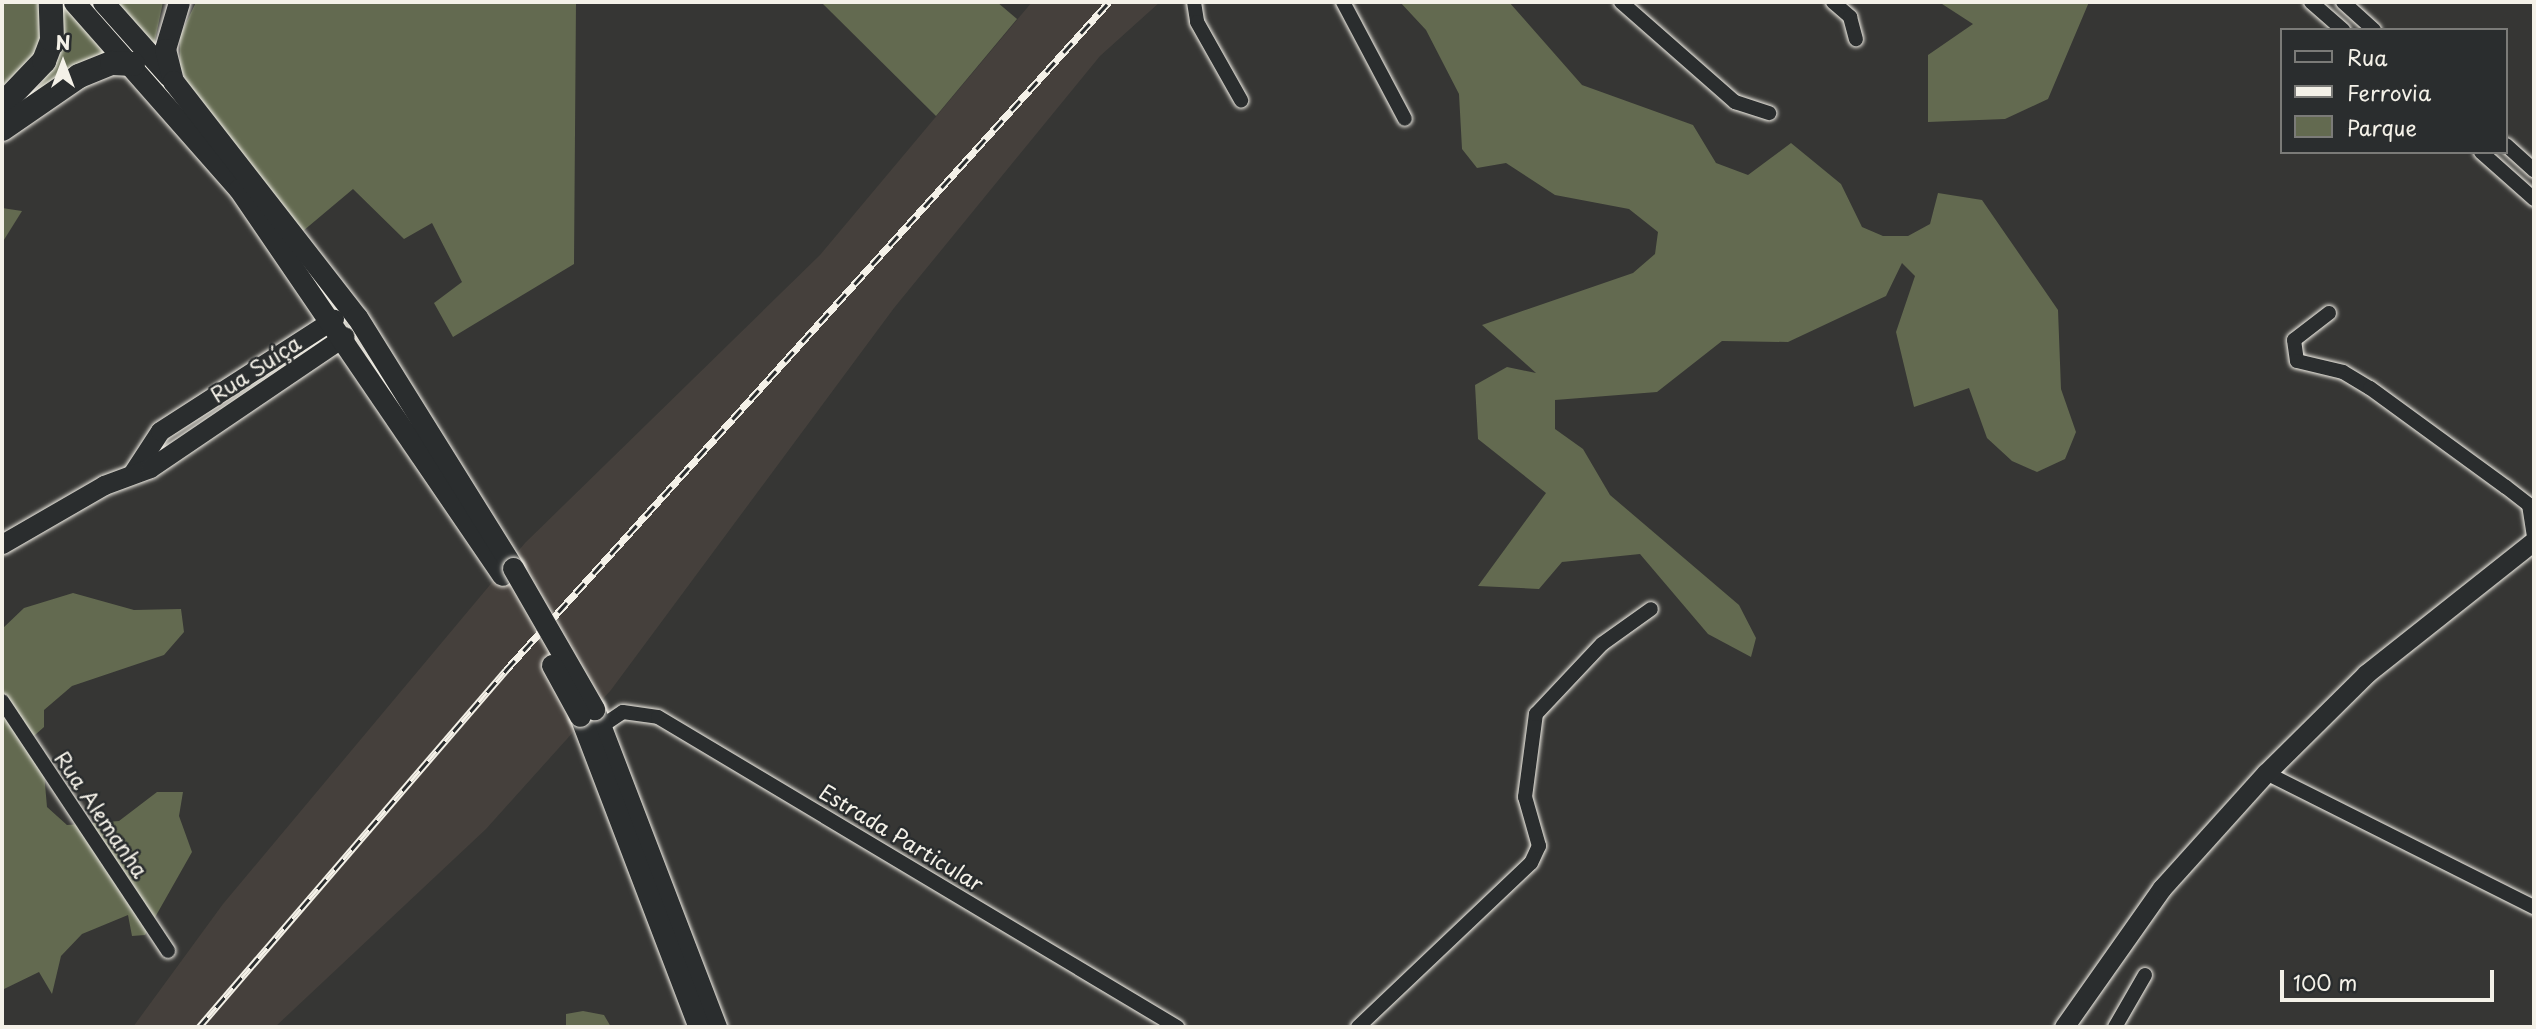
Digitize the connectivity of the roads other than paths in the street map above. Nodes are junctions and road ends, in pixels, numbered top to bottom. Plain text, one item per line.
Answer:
1 (51, 2) edge
2 (74, 2) edge
3 (103, 2) edge
4 (179, 2) edge
5 (1194, 2) edge
6 (1343, 2) edge
7 (1622, 2) edge
8 (1833, 2) edge
9 (2311, 2) edge
10 (2343, 2) edge
11 (2341, 28) edge
12 (2372, 28) edge
13 (1856, 39) dead end
14 (133, 64) junction
15 (173, 80) junction
16 (1241, 100) dead end
17 (2, 105) edge
18 (1769, 113) dead end
19 (1405, 119) dead end
20 (2, 129) edge
21 (2508, 147) edge
22 (2483, 154) edge
23 (2534, 170) edge
24 (2534, 199) edge
25 (2329, 313) dead end
26 (340, 319) junction
27 (283, 354) junction
28 (383, 356) junction
29 (295, 371) junction
30 (178, 421) junction
31 (190, 439) junction
32 (131, 475) junction
33 (2534, 539) edge
34 (2, 544) edge
35 (508, 571) junction
36 (1651, 609) dead end
37 (2, 701) edge
38 (591, 721) junction
39 (2266, 773) junction
40 (2534, 907) edge
41 (168, 951) dead end
42 (2145, 975) dead end
43 (699, 1027) edge
44 (716, 1027) edge
45 (1177, 1027) edge
46 (1358, 1027) edge
47 (2064, 1027) edge
48 (2115, 1027) edge

1 - 17 highway
2 - 14 main road
3 - 15 main road
4 - 15 main road
5 - 16 street
6 - 19 street
7 - 18 street
8 - 13 street
9 - 11 street
10 - 12 street
14 - 20 highway
14 - 26 main road
15 - 26 main road
21 - 23 street
22 - 24 street
25 - 33 street
26 - 27 main road, Rua Suíça
26 - 28 main road
26 - 28 main road
26 - 29 main road, Rua Suíça
26 - 35 main road
27 - 29 street
27 - 30 main road, Rua Suíça
28 - 35 main road
29 - 31 main road, Rua Suíça
30 - 31 street
30 - 32 main road, Rua Suíça
31 - 32 main road, Rua Suíça
32 - 34 main road, Rua Suíça
33 - 39 main road
35 - 38 main road, bridge
36 - 46 street
37 - 41 street, Rua Alemanha
38 - 43 main road
38 - 44 main road
38 - 45 street, Estrada Particular
39 - 40 street
39 - 47 main road
42 - 48 street

